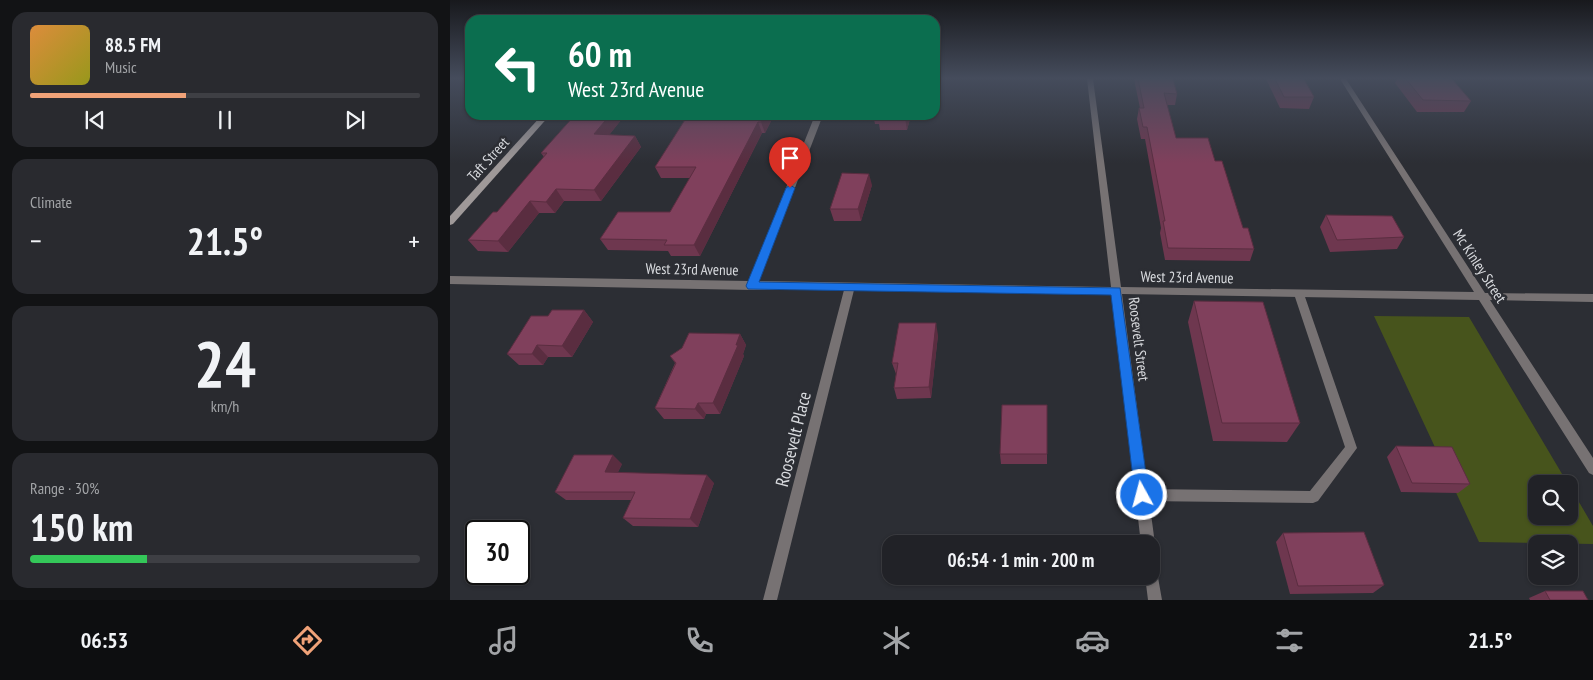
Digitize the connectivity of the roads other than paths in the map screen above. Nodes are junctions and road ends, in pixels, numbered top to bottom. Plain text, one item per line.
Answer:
1 (1093, 107) edge
2 (1361, 107) edge
3 (542, 120) edge
4 (817, 120) edge
5 (450, 222) edge
6 (450, 280) edge
7 (752, 286) junction
8 (850, 287) junction
9 (1116, 291) junction
10 (1299, 294) junction
11 (1483, 296) junction
12 (1593, 298) edge
13 (1593, 469) edge
14 (1142, 495) junction
15 (1147, 535) edge
16 (1153, 585) edge
17 (770, 600) edge
18 (1155, 600) edge

1 - 9 street, Roosevelt Street
2 - 11 street, Mc Kinley Street
3 - 5 street, Taft Street
4 - 7 street
6 - 7 street, West 23rd Avenue
7 - 8 street, West 23rd Avenue
8 - 9 street, West 23rd Avenue
8 - 17 street, Roosevelt Place
9 - 10 street, West 23rd Avenue
9 - 14 street, Roosevelt Street
10 - 11 street, West 23rd Avenue
10 - 14 street
11 - 12 street, West 23rd Avenue
11 - 13 street, Mc Kinley Street
14 - 15 street, Roosevelt Street
16 - 18 street

